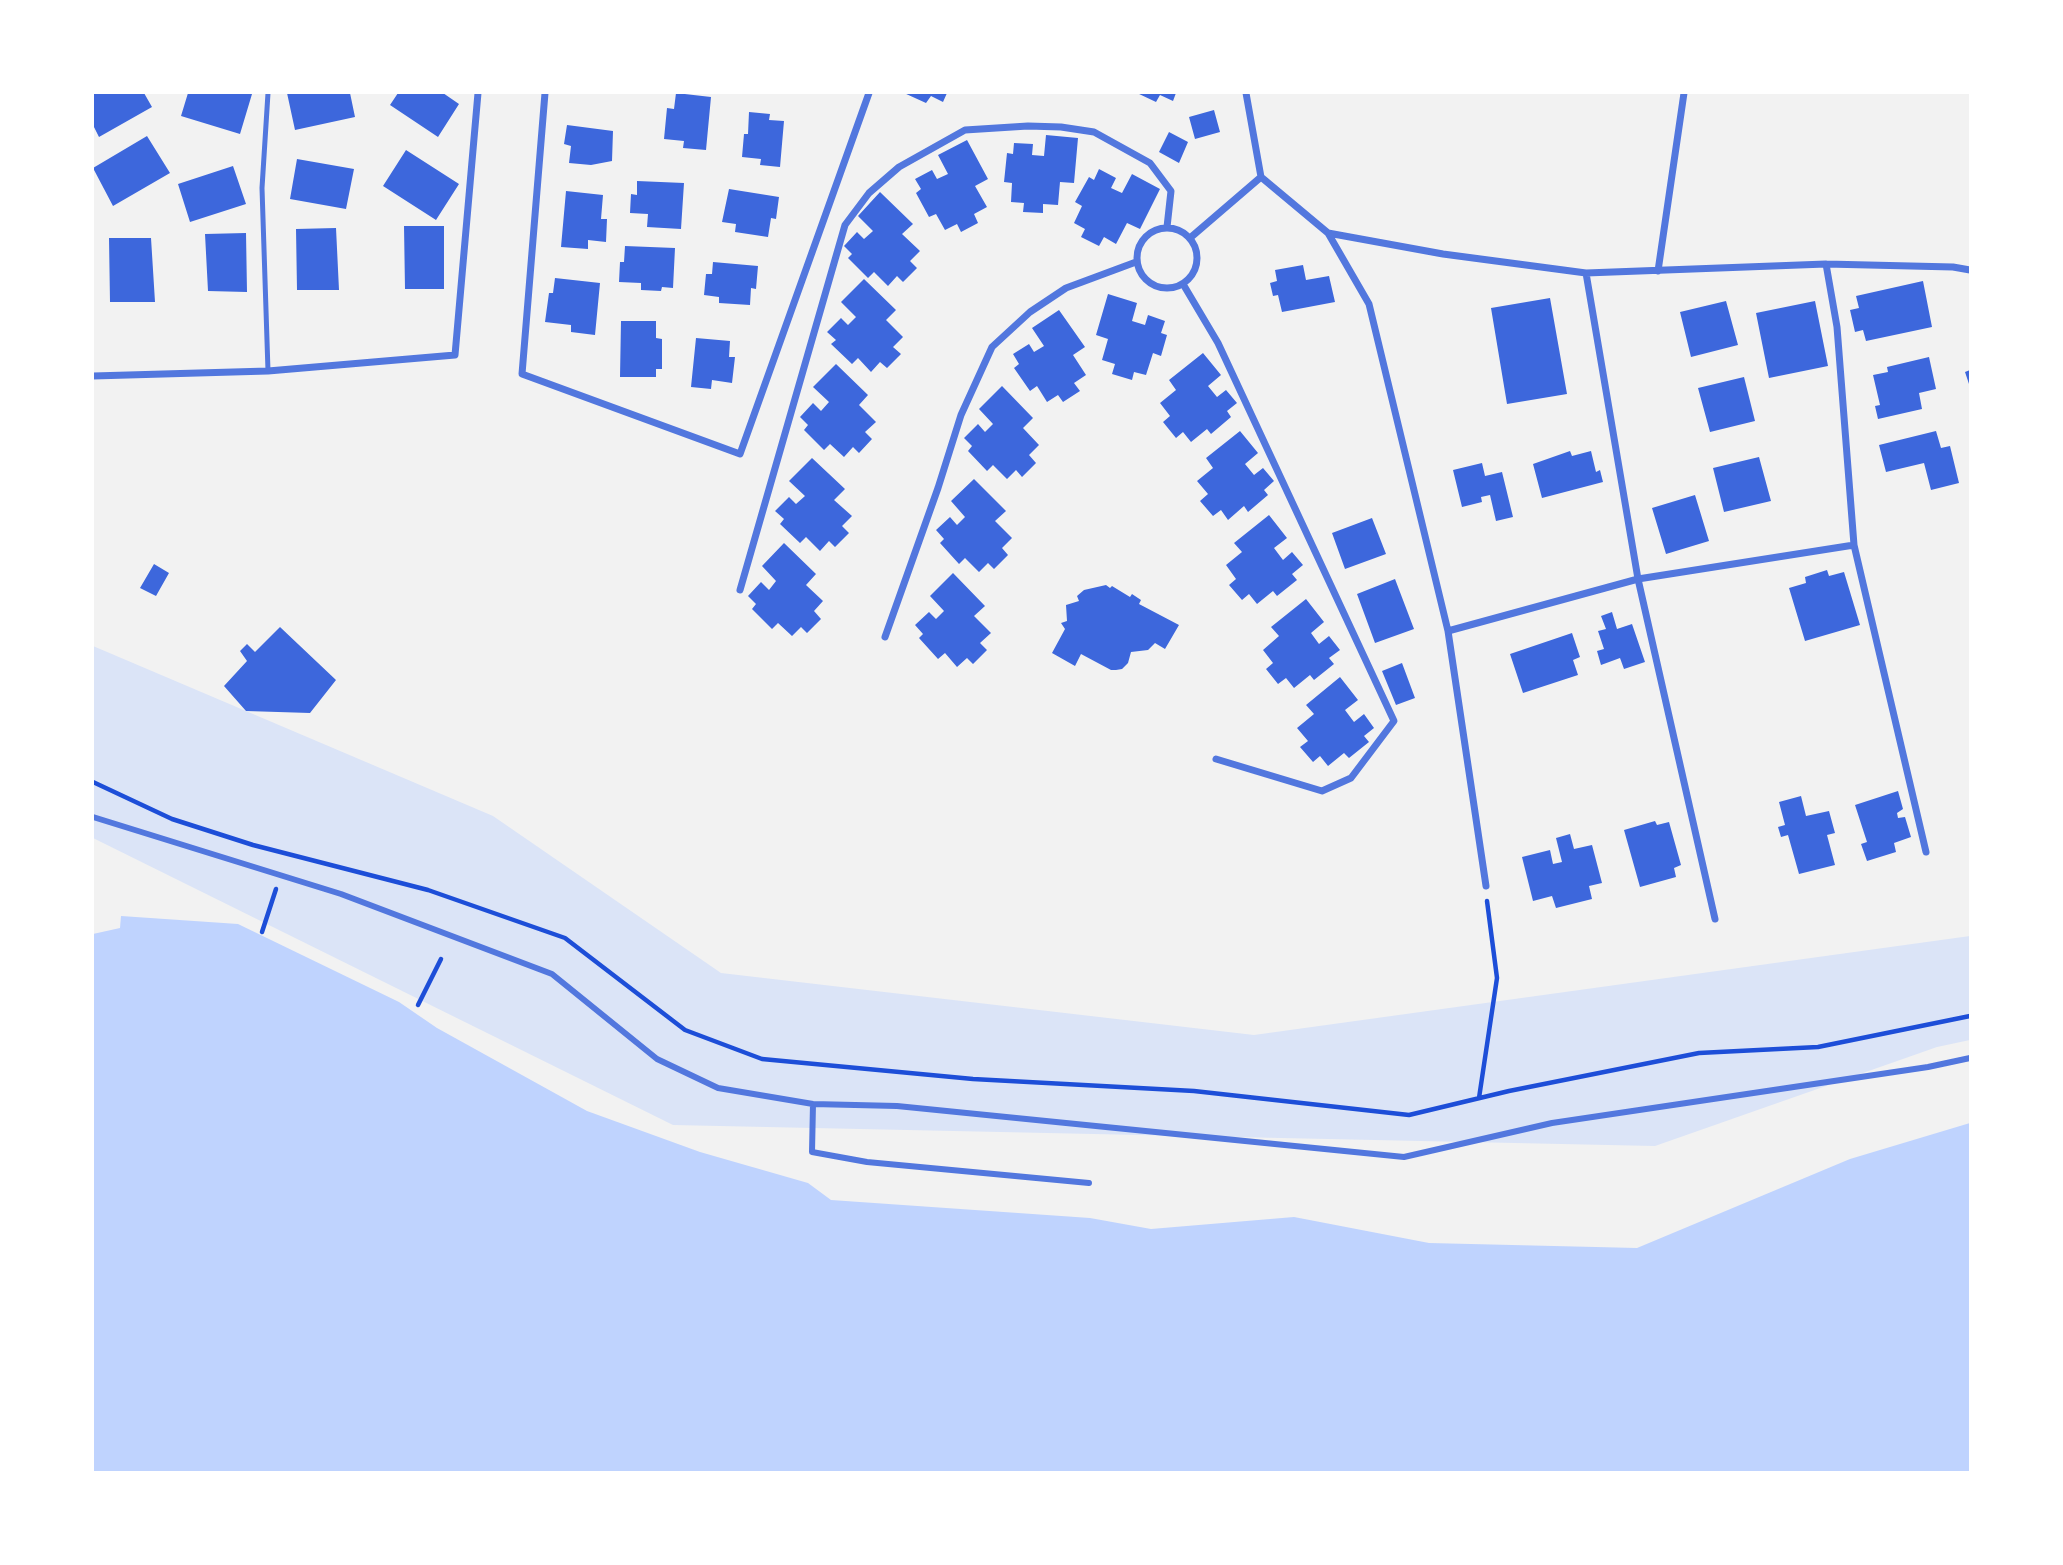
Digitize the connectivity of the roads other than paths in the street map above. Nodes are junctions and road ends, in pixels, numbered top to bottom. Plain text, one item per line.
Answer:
1 (268, 93) edge
2 (478, 93) edge
3 (545, 93) edge
4 (869, 93) edge
5 (1246, 93) edge
6 (1684, 93) edge
7 (1261, 177) junction
8 (1167, 227) junction
9 (1328, 233) junction
10 (1191, 238) junction
11 (1136, 262) junction
12 (1826, 264) junction
13 (1970, 270) edge
14 (1658, 271) junction
15 (1586, 274) junction
16 (1183, 284) junction
17 (268, 371) junction
18 (93, 376) edge
19 (1854, 545) junction
20 (1638, 579) junction
21 (740, 590) dead end
22 (1448, 631) junction
23 (885, 637) dead end
24 (1216, 759) dead end
25 (93, 817) edge
26 (1926, 852) dead end
27 (1486, 886) road end
28 (1715, 919) dead end
29 (1970, 1058) edge
30 (813, 1104) junction
31 (1089, 1183) dead end

1 - 17 lane
2 - 17 street
3 - 4 street
5 - 7 street
6 - 14 street
7 - 9 street
7 - 10 street
8 - 10 street
8 - 11 street
8 - 21 street
9 - 15 street
9 - 22 street
10 - 16 street
11 - 16 street
11 - 23 street
12 - 13 street
12 - 14 street
12 - 19 street
14 - 15 street
15 - 20 street
16 - 24 street
17 - 18 street
19 - 20 street
19 - 26 street
20 - 22 street
20 - 28 street
22 - 27 street
25 - 30 street
29 - 30 street
30 - 31 street

